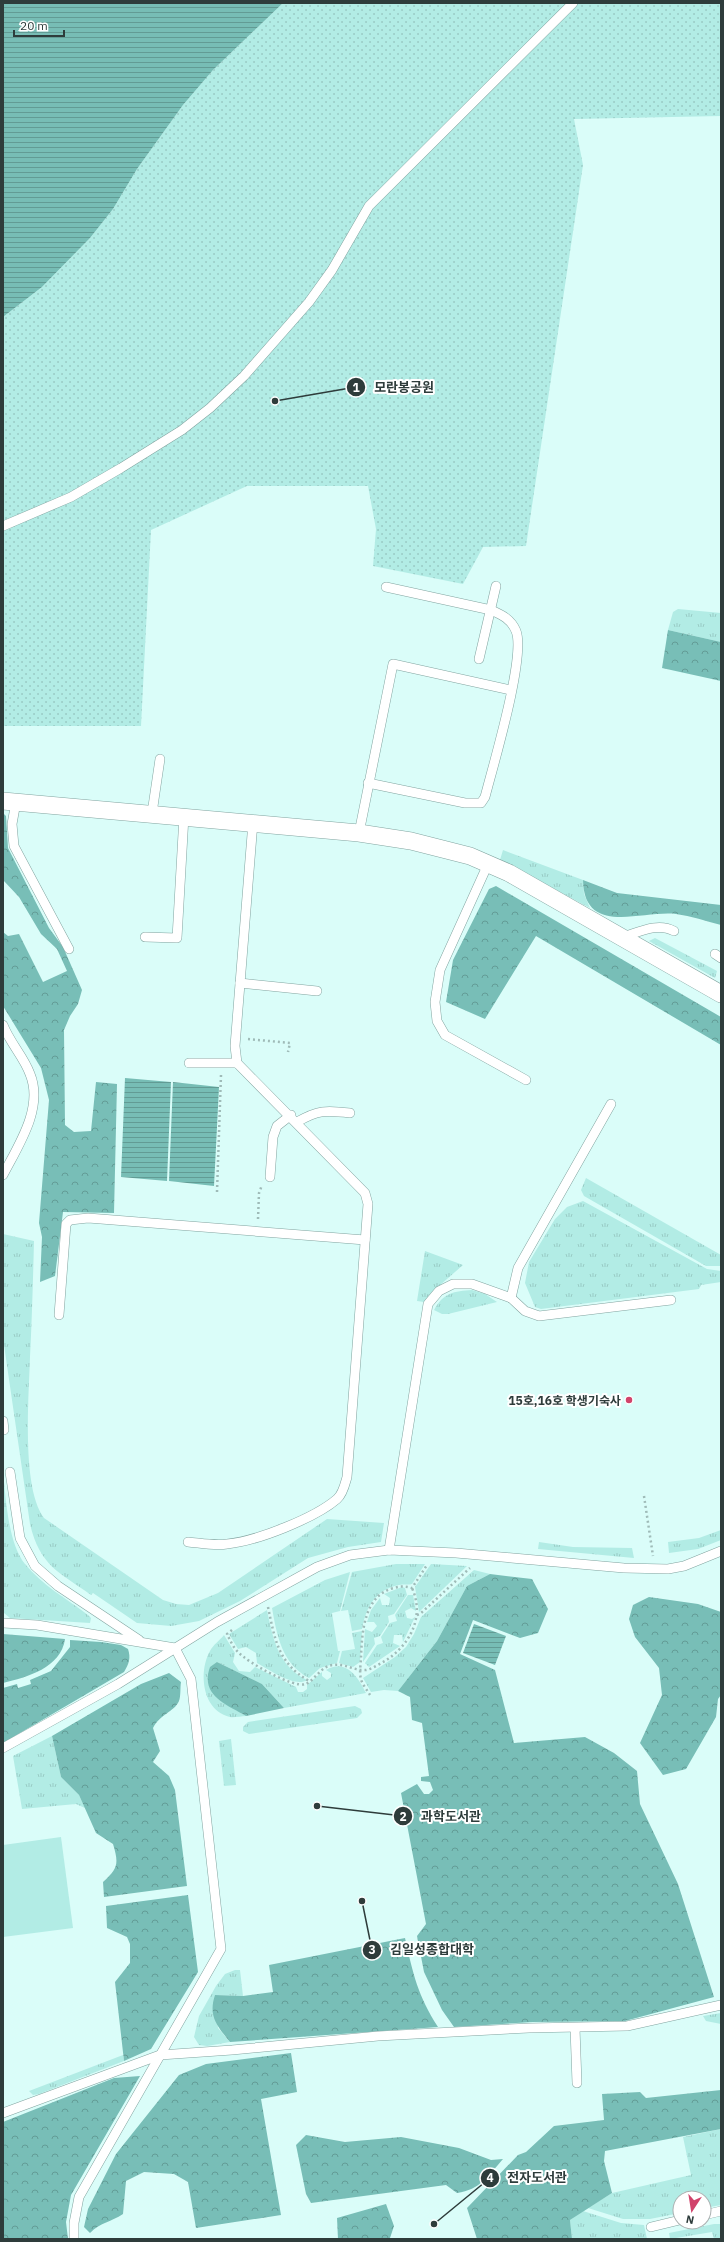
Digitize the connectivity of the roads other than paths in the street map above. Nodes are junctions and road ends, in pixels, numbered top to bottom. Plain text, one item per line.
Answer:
1 (573, 3) edge
2 (3, 526) edge
3 (496, 586) dead end
4 (386, 587) dead end
5 (491, 610) junction
6 (479, 659) dead end
7 (512, 690) junction
8 (160, 759) dead end
9 (368, 783) junction
10 (9, 802) edge
11 (152, 813) junction
12 (184, 816) junction
13 (253, 822) junction
14 (359, 833) junction
15 (488, 864) junction
16 (674, 932) dead end
17 (145, 937) dead end
18 (623, 938) junction
19 (69, 949) dead end
20 (240, 983) junction
21 (317, 991) dead end
22 (721, 994) edge
23 (3, 1025) edge
24 (189, 1063) dead end
25 (237, 1063) junction
26 (526, 1080) dead end
27 (611, 1104) dead end
28 (350, 1113) dead end
29 (294, 1118) junction
30 (3, 1175) edge
31 (270, 1177) road end
32 (365, 1240) junction
33 (511, 1298) junction
34 (671, 1300) dead end
35 (59, 1315) dead end
36 (10, 1472) dead end
37 (188, 1542) dead end
38 (389, 1550) junction
39 (721, 1551) edge
40 (3, 1624) edge
41 (142, 1641) junction
42 (175, 1648) junction
43 (3, 1748) edge
44 (721, 2005) edge
45 (576, 2028) junction
46 (160, 2055) junction
47 (577, 2083) dead end
48 (3, 2113) edge
49 (672, 2222) edge
50 (651, 2226) dead end
51 (74, 2239) edge

1 - 2 lane
3 - 5 lane
4 - 5 lane
5 - 6 lane
5 - 7 lane
7 - 9 lane
7 - 9 lane
8 - 11 lane
9 - 14 lane
10 - 11 street
10 - 19 lane
11 - 12 street
12 - 13 street
12 - 17 lane
13 - 14 street
13 - 20 lane
14 - 15 street
15 - 18 street
15 - 26 lane
16 - 18 lane
18 - 22 street
20 - 21 lane
20 - 25 lane
23 - 30 lane
24 - 25 lane
25 - 29 lane
27 - 33 lane
28 - 29 lane
29 - 31 lane
29 - 32 lane
32 - 35 lane
32 - 37 lane
33 - 34 lane
33 - 38 lane
36 - 41 lane
38 - 39 lane
38 - 42 lane
40 - 41 lane
41 - 42 lane
42 - 43 lane
42 - 46 lane
44 - 45 lane
45 - 46 lane
45 - 47 lane
46 - 48 lane
46 - 51 lane
49 - 50 lane

